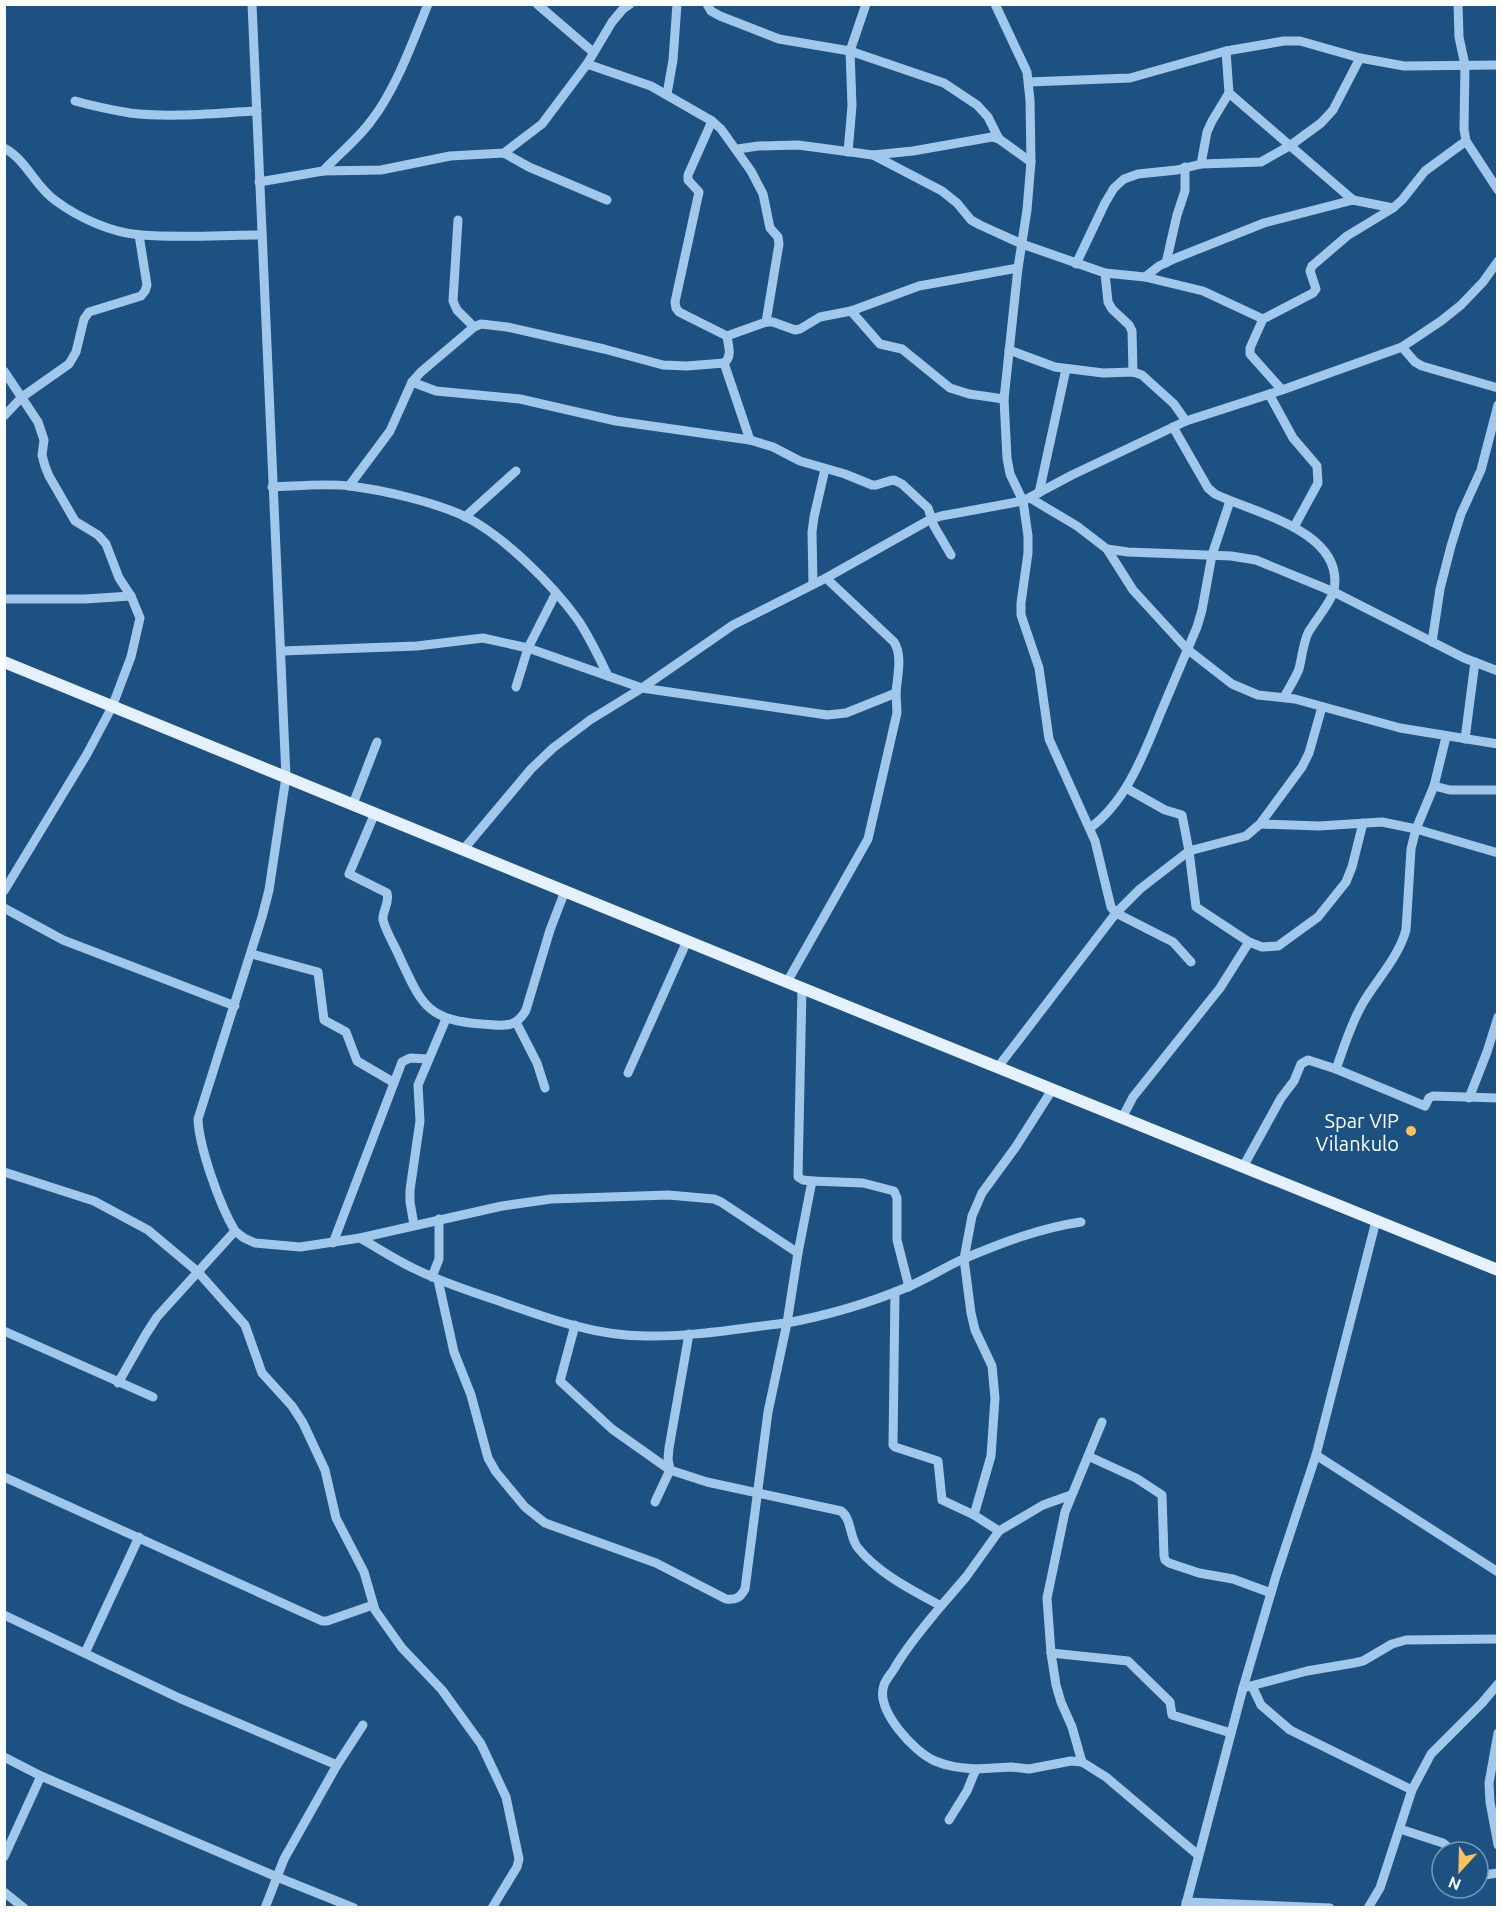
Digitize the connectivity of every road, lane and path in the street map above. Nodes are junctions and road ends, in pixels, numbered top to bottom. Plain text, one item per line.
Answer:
1 (252, 4) edge
2 (428, 4) edge
3 (537, 4) edge
4 (630, 4) edge
5 (677, 4) edge
6 (707, 4) edge
7 (866, 4) edge
8 (995, 4) edge
9 (1458, 4) edge
10 (850, 51) junction
11 (1226, 51) junction
12 (593, 52) junction
13 (1360, 58) junction
14 (587, 64) junction
15 (1465, 65) junction
16 (1497, 65) edge
17 (1029, 82) junction
18 (1229, 93) junction
19 (667, 94) junction
20 (75, 101) dead end
21 (257, 111) junction
22 (712, 121) junction
23 (999, 139) junction
24 (1466, 141) junction
25 (1291, 146) junction
26 (4, 148) edge
27 (738, 149) junction
28 (848, 152) junction
29 (504, 153) junction
30 (873, 155) junction
31 (1031, 162) junction
32 (1201, 164) junction
33 (1185, 167) junction
34 (323, 171) junction
35 (259, 182) junction
36 (1497, 190) edge
37 (607, 200) dead end
38 (1353, 200) junction
39 (1393, 208) junction
40 (458, 220) dead end
41 (140, 235) junction
42 (262, 235) junction
43 (1022, 244) junction
44 (1497, 261) edge
45 (1166, 263) junction
46 (1076, 264) junction
47 (1018, 268) junction
48 (1105, 273) junction
49 (1145, 276) junction
50 (852, 311) junction
51 (1263, 318) junction
52 (766, 322) junction
53 (474, 327) junction
54 (727, 336) junction
55 (1402, 347) junction
56 (1009, 350) junction
57 (724, 363) junction
58 (1066, 369) junction
59 (4, 371) edge
60 (1132, 372) junction
61 (412, 382) junction
62 (1497, 387) edge
63 (1282, 390) junction
64 (1269, 394) junction
65 (22, 398) junction
66 (1004, 399) junction
67 (1497, 405) edge
68 (4, 417) edge
69 (1186, 421) junction
70 (1173, 427) junction
71 (750, 440) junction
72 (1487, 447) junction
73 (1497, 450) edge
74 (825, 469) junction
75 (516, 471) dead end
76 (349, 486) junction
77 (272, 487) junction
78 (1031, 497) junction
79 (1230, 501) junction
80 (465, 517) junction
81 (931, 519) junction
82 (1294, 527) junction
83 (1107, 549) junction
84 (951, 555) dead end
85 (1212, 555) junction
86 (826, 578) junction
87 (813, 584) junction
88 (556, 592) junction
89 (1334, 592) junction
90 (131, 596) junction
91 (4, 599) edge
92 (1432, 642) junction
93 (528, 648) junction
94 (1187, 649) junction
95 (282, 651) junction
96 (4, 662) edge
97 (1475, 662) junction
98 (1497, 671) edge
99 (608, 676) junction
100 (516, 687) dead end
101 (642, 688) junction
102 (896, 693) junction
103 (1284, 698) junction
104 (112, 707) junction
105 (1322, 707) junction
106 (1446, 736) junction
107 (1465, 739) junction
108 (377, 742) dead end
109 (1497, 744) edge
110 (286, 777) junction
111 (1434, 786) junction
112 (1126, 788) junction
113 (1497, 790) edge
114 (353, 804) junction
115 (375, 813) junction
116 (1363, 823) junction
117 (1260, 824) junction
118 (1090, 828) junction
119 (1416, 829) junction
120 (463, 850) junction
121 (1190, 851) junction
122 (1497, 853) edge
123 (4, 891) edge
124 (565, 891) junction
125 (4, 908) edge
126 (1116, 913) junction
127 (687, 941) junction
128 (1250, 942) junction
129 (252, 954) junction
130 (1191, 962) dead end
131 (787, 982) junction
132 (802, 988) junction
133 (235, 1006) junction
134 (1497, 1017) edge
135 (446, 1019) junction
136 (516, 1022) junction
137 (428, 1059) junction
138 (998, 1067) junction
139 (1336, 1069) junction
140 (628, 1072) dead end
141 (393, 1082) junction
142 (545, 1088) dead end
143 (1053, 1090) junction
144 (1469, 1098) junction
145 (1497, 1098) edge
146 (1122, 1118) junction
147 (1243, 1167) junction
148 (4, 1173) edge
149 (812, 1181) junction
150 (439, 1219) junction
151 (1376, 1221) junction
152 (1081, 1222) dead end
153 (414, 1225) junction
154 (235, 1230) junction
155 (360, 1238) junction
156 (333, 1243) junction
157 (798, 1253) junction
158 (964, 1259) junction
159 (1497, 1270) edge
160 (198, 1272) junction
161 (435, 1278) junction
162 (909, 1287) junction
163 (895, 1292) junction
164 (787, 1323) junction
165 (574, 1326) junction
166 (4, 1331) edge
167 (689, 1334) junction
168 (118, 1383) junction
169 (153, 1397) dead end
170 (1102, 1422) dead end
171 (1316, 1455) junction
172 (1088, 1456) junction
173 (670, 1470) junction
174 (4, 1477) edge
175 (757, 1492) junction
176 (1071, 1495) junction
177 (655, 1502) dead end
178 (974, 1515) junction
179 (999, 1531) junction
180 (139, 1537) junction
181 (1497, 1572) edge
182 (1271, 1593) junction
183 (373, 1605) junction
184 (941, 1606) junction
185 (4, 1615) edge
186 (1497, 1639) edge
187 (85, 1653) junction
188 (1051, 1653) junction
189 (1497, 1684) edge
190 (1248, 1687) junction
191 (363, 1725) dead end
192 (1231, 1733) junction
193 (1497, 1733) edge
194 (4, 1757) edge
195 (1082, 1762) junction
196 (337, 1765) junction
197 (976, 1769) junction
198 (41, 1776) junction
199 (1412, 1790) junction
200 (949, 1820) dead end
201 (1400, 1829) junction
202 (1434, 1840) edge
203 (1497, 1845) edge
204 (1198, 1855) junction
205 (4, 1857) edge
206 (277, 1877) junction
207 (4, 1892) edge
208 (1186, 1905) edge
209 (24, 1908) edge
210 (265, 1908) edge
211 (354, 1908) edge
212 (492, 1908) edge
213 (1330, 1908) edge
214 (1368, 1908) edge

1 - 21 street
2 - 34 street
3 - 12 street
4 - 12 street
5 - 19 street
6 - 10 street
7 - 10 street
8 - 17 street
9 - 15 street
10 - 23 street
10 - 28 street
11 - 13 street
11 - 17 street
11 - 18 street
12 - 14 street
13 - 15 street
13 - 25 street
14 - 19 street
14 - 29 street
15 - 16 street
15 - 24 street
17 - 31 street
18 - 25 street
18 - 32 street
19 - 22 street
20 - 21 street
21 - 35 street
22 - 27 street
22 - 54 street
23 - 30 street
23 - 31 street
24 - 36 street
24 - 39 street
25 - 32 street
25 - 38 street
26 - 41 street
27 - 28 street
27 - 52 street
28 - 30 street
29 - 34 street
29 - 37 street
30 - 43 street
31 - 43 street
32 - 33 street
33 - 45 street
33 - 46 street
34 - 35 street
35 - 42 street
38 - 39 street
38 - 45 street
39 - 51 street
40 - 53 street
41 - 42 street
41 - 65 street
42 - 77 street
43 - 46 street
43 - 47 street
44 - 55 street
45 - 49 street
46 - 48 street
47 - 50 street
47 - 56 street
48 - 49 street
48 - 60 street
49 - 51 street
50 - 52 street
50 - 66 street
51 - 63 street
52 - 54 street
53 - 57 street
53 - 61 street
54 - 57 street
55 - 62 street
55 - 63 street
56 - 58 street
56 - 66 street
57 - 71 street
58 - 60 street
58 - 78 street
59 - 65 street
60 - 69 street
61 - 71 street
61 - 76 street
63 - 64 street
64 - 69 street
64 - 82 street
65 - 68 street
65 - 90 street
66 - 78 street
67 - 72 street
69 - 70 street
70 - 78 street
70 - 79 street
71 - 74 street
72 - 73 street
72 - 92 street
74 - 81 street
74 - 87 street
75 - 80 street
76 - 77 street
76 - 80 street
77 - 95 street
78 - 81 street
78 - 83 street
78 - 118 street
79 - 82 street
79 - 85 street
80 - 88 street
81 - 84 street
81 - 86 street
82 - 89 street
83 - 85 street
83 - 94 street
85 - 89 street
85 - 94 street
86 - 87 street
86 - 102 street
87 - 101 street
88 - 93 street
88 - 99 street
89 - 92 street
89 - 103 street
90 - 91 street
90 - 104 street
92 - 97 street
93 - 95 street
93 - 99 street
93 - 100 street
94 - 103 street
94 - 112 street
95 - 110 street
96 - 104 main road
97 - 98 street
97 - 107 street
99 - 101 street
101 - 102 street
101 - 120 street
102 - 131 street
103 - 105 street
104 - 110 main road
104 - 123 street
105 - 106 street
105 - 117 street
106 - 107 street
106 - 111 street
107 - 109 street
108 - 114 street
110 - 114 main road
110 - 129 street
111 - 113 street
111 - 119 street
112 - 118 street
112 - 121 street
114 - 115 main road
115 - 120 main road
115 - 135 street
116 - 117 street
116 - 119 street
116 - 128 street
117 - 121 street
118 - 126 street
119 - 122 street
119 - 139 street
120 - 124 main road
121 - 126 street
121 - 128 street
124 - 127 main road
124 - 136 street
125 - 133 street
126 - 130 street
126 - 138 street
127 - 131 main road
127 - 140 street
128 - 146 street
129 - 133 street
129 - 141 street
131 - 132 main road
132 - 138 main road
132 - 149 street
133 - 154 street
134 - 144 street
135 - 136 street
135 - 137 street
136 - 142 street
137 - 141 street
137 - 153 street
138 - 143 main road
139 - 144 street
139 - 147 street
141 - 156 street
143 - 146 main road
143 - 158 street
144 - 145 street
146 - 147 main road
147 - 151 main road
148 - 160 street
149 - 157 street
149 - 162 street
150 - 153 street
150 - 157 street
150 - 161 street
151 - 159 main road
151 - 171 street
152 - 158 street
153 - 155 street
154 - 156 street
154 - 160 street
155 - 156 street
155 - 161 street
157 - 164 street
158 - 162 street
158 - 178 street
160 - 168 street
160 - 183 street
161 - 165 street
161 - 175 street
162 - 163 street
163 - 164 street
163 - 178 street
164 - 167 street
164 - 175 street
165 - 167 street
165 - 173 street
166 - 168 street
167 - 173 street
168 - 169 street
170 - 172 street
171 - 181 street
171 - 182 street
172 - 176 street
172 - 182 street
173 - 175 street
173 - 177 street
174 - 180 street
175 - 184 street
176 - 179 street
176 - 188 street
178 - 179 street
179 - 184 street
180 - 183 street
180 - 187 street
182 - 190 street
183 - 212 street
184 - 197 street
185 - 187 street
186 - 190 street
187 - 196 street
188 - 192 street
188 - 195 street
189 - 199 street
190 - 192 street
190 - 199 street
191 - 196 street
192 - 204 street
193 - 203 street
194 - 198 street
195 - 197 street
195 - 204 street
196 - 206 street
197 - 200 street
198 - 205 street
198 - 206 street
199 - 201 street
201 - 202 street
201 - 214 street
204 - 208 street
206 - 210 street
206 - 211 street
207 - 209 street
208 - 213 street

